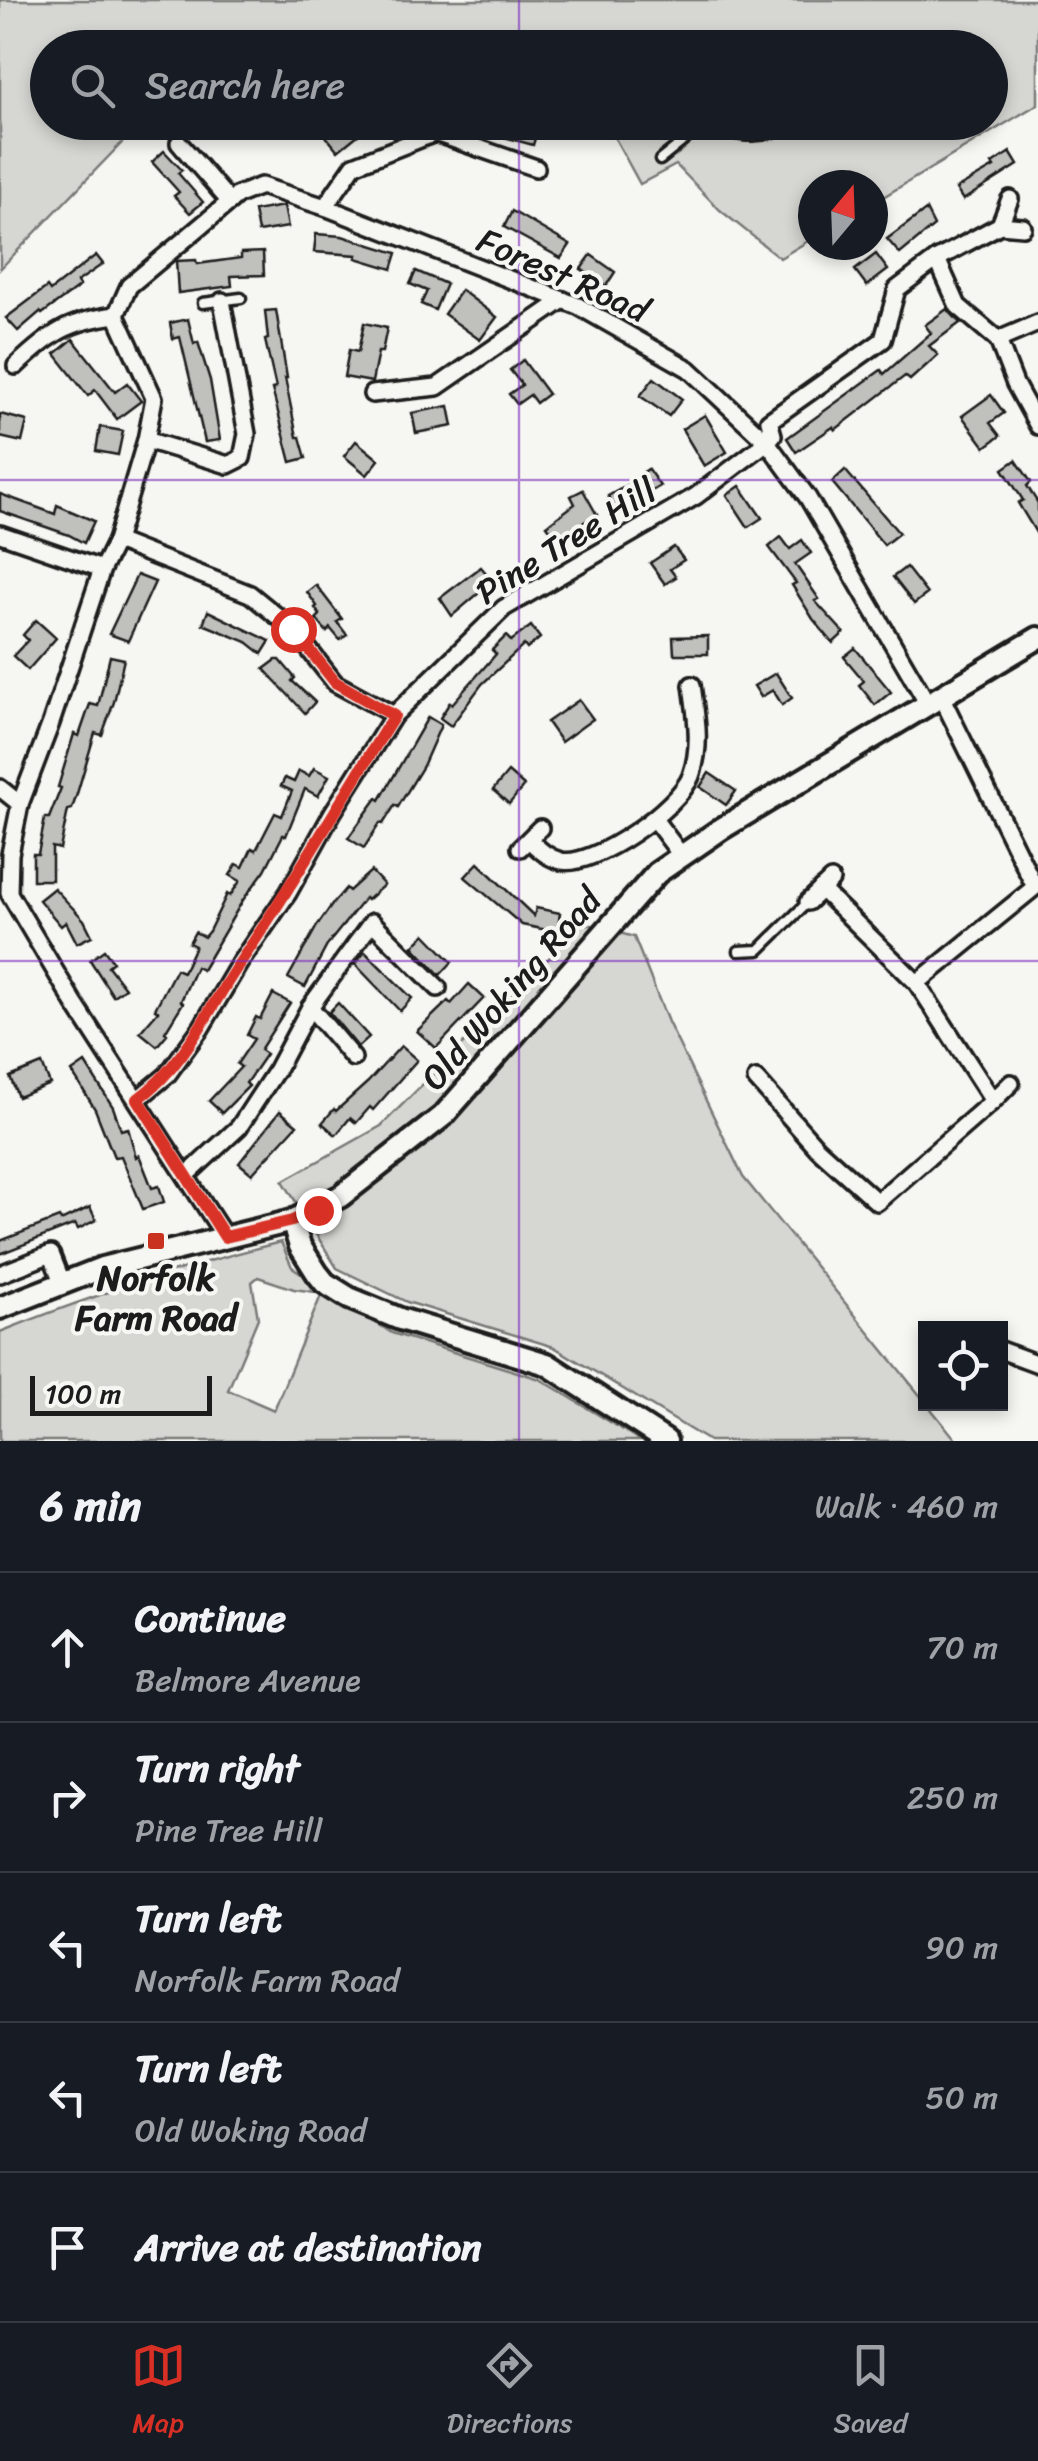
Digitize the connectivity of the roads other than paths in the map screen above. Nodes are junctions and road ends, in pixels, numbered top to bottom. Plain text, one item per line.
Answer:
1 (417, 140) edge
2 (455, 140) edge
3 (685, 140) edge
4 (180, 143) dead end
5 (660, 160) dead end
6 (536, 168) dead end
7 (1010, 199) dead end
8 (230, 202) junction
9 (325, 208) junction
10 (1000, 226) junction
11 (1023, 227) dead end
12 (937, 259) junction
13 (240, 298) dead end
14 (563, 300) junction
15 (222, 301) junction
16 (203, 303) dead end
17 (116, 315) junction
18 (1038, 322) edge
19 (998, 340) junction
20 (16, 366) dead end
21 (372, 394) dead end
22 (1038, 426) edge
23 (146, 440) junction
24 (767, 442) junction
25 (0, 534) edge
26 (116, 541) junction
27 (102, 569) junction
28 (1038, 638) edge
29 (692, 684) dead end
30 (936, 702) junction
31 (394, 716) junction
32 (0, 788) edge
33 (20, 804) junction
34 (654, 819) junction
35 (530, 838) dead end
36 (681, 855) junction
37 (808, 902) joint
38 (8, 906) edge
39 (739, 951) dead end
40 (916, 983) junction
41 (438, 988) dead end
42 (310, 1007) junction
43 (353, 1058) dead end
44 (756, 1080) dead end
45 (1011, 1083) dead end
46 (138, 1099) junction
47 (993, 1101) junction
48 (186, 1176) junction
49 (292, 1221) junction
50 (225, 1237) junction
51 (0, 1274) edge
52 (62, 1282) junction
53 (0, 1308) edge
54 (1008, 1353) edge
55 (1038, 1364) edge
56 (666, 1441) edge

1 - 9 street
2 - 6 street
3 - 5 lane
4 - 8 street
7 - 10 street
8 - 9 street, Forest Road
8 - 17 street, Forest Road
9 - 14 street, Forest Road
10 - 11 street
10 - 12 street
12 - 19 street
12 - 24 street
13 - 15 lane
14 - 21 street
14 - 24 street, Forest Road
15 - 16 lane
15 - 23 street
17 - 20 street
17 - 23 street
18 - 19 street
19 - 22 street
23 - 26 street
24 - 30 street, Forest Road
24 - 31 street, Pine Tree Hill
25 - 27 street
26 - 27 street
26 - 31 street
27 - 33 street
28 - 30 main road, Old Woking Road
29 - 34 street
30 - 36 main road, Old Woking Road
30 - 40 street, Forest Road
31 - 46 street, Pine Tree Hill
32 - 33 street
33 - 38 street
34 - 35 street
34 - 36 street
36 - 49 main road, Old Woking Road
37 - 39 lane
37 - 40 street
38 - 46 street
40 - 47 street
41 - 42 street
42 - 43 street
42 - 48 street
44 - 47 street
45 - 47 street
46 - 48 street
48 - 50 street
49 - 50 main road, Old Woking Road
49 - 56 main road
50 - 52 main road, Old Woking Road
51 - 52 street
52 - 53 main road, Old Woking Road
54 - 55 street

